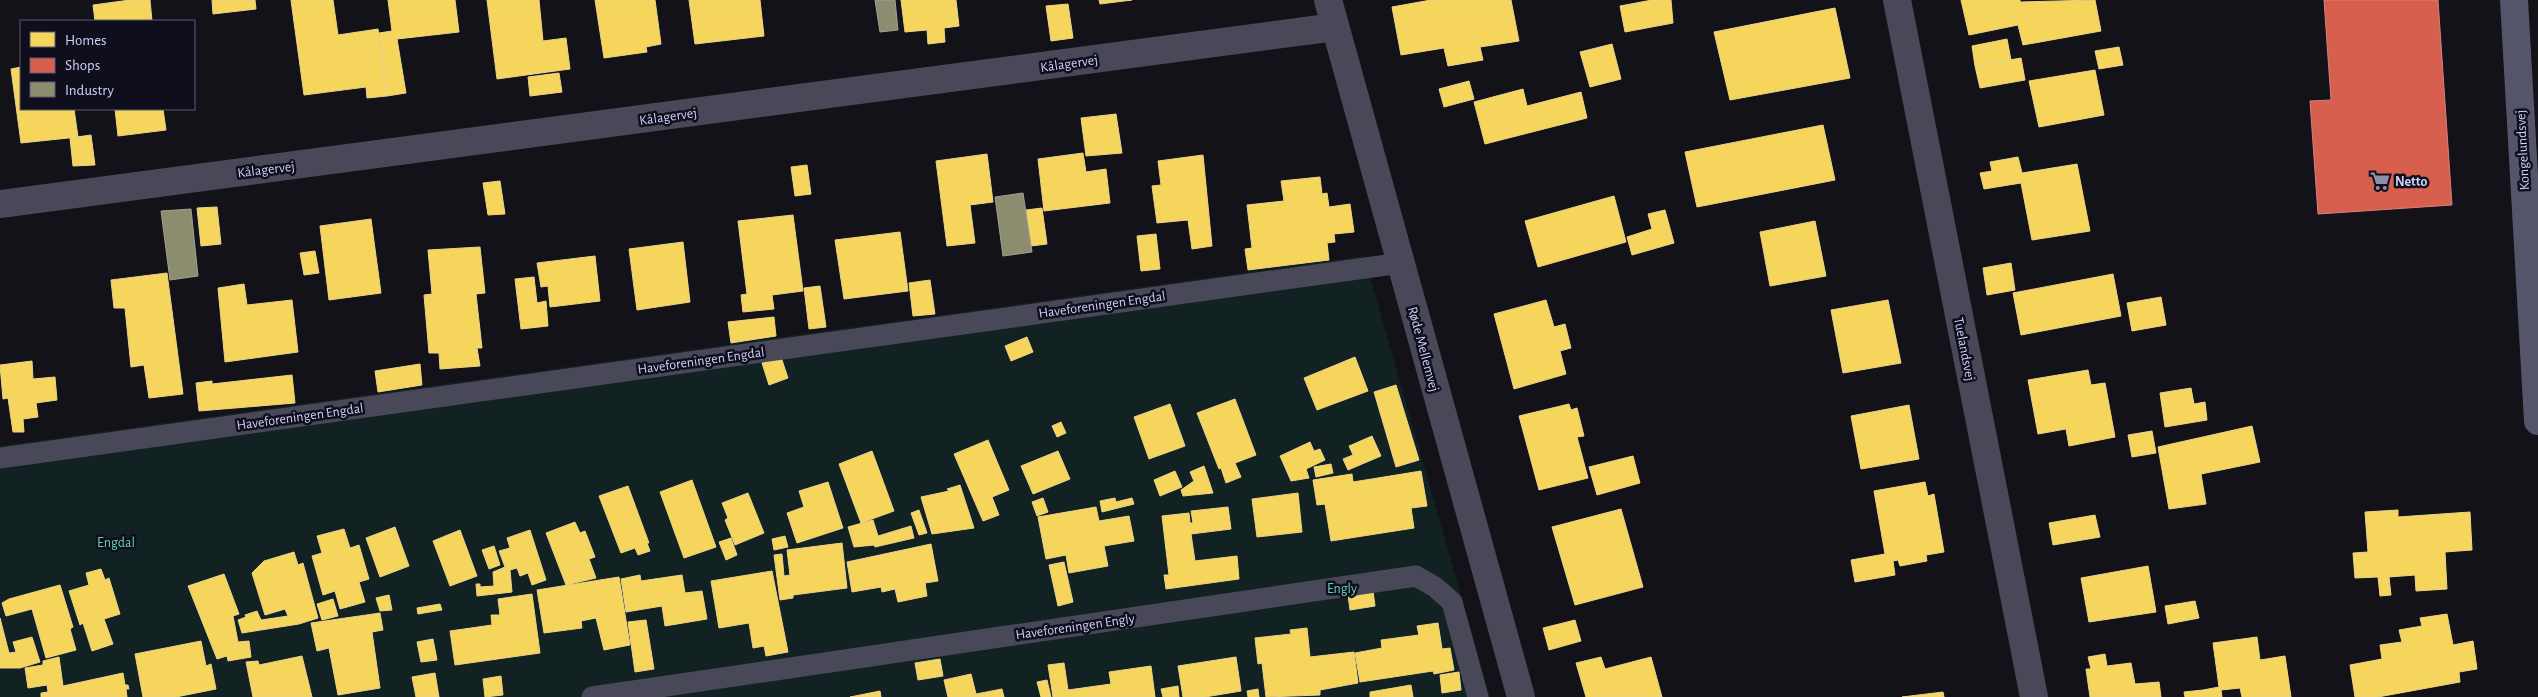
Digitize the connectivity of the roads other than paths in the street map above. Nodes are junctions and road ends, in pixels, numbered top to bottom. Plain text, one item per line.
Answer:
1 (1328, 0) edge
2 (1897, 0) edge
3 (2514, 0) edge
4 (1335, 27) junction
5 (0, 204) edge
6 (1401, 263) junction
7 (2538, 420) edge
8 (0, 458) edge
9 (592, 697) edge
10 (1478, 697) edge
11 (1522, 697) edge
12 (2034, 697) edge

1 - 4 street, Røde Mellemvej
2 - 12 street, Tuelandsvej
3 - 7 street, Kongelundsvej
4 - 5 street, Kålagervej
4 - 6 street, Røde Mellemvej
6 - 8 lane, Haveforeningen Engdal
6 - 11 street, Røde Mellemvej
9 - 10 lane, Haveforeningen Engly

